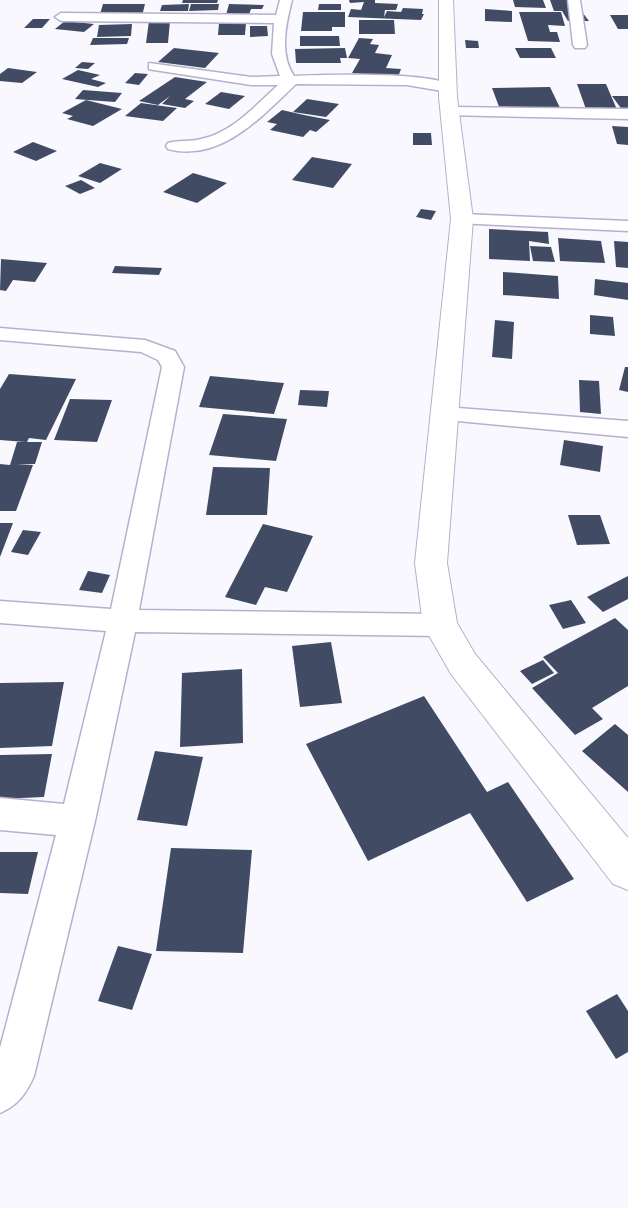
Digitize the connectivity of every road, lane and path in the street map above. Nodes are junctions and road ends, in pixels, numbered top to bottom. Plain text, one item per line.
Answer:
1 (286, 0) edge
2 (446, 0) edge
3 (574, 0) edge
4 (61, 17) dead end
5 (281, 19) junction
6 (580, 45) dead end
7 (154, 66) dead end
8 (291, 81) junction
9 (449, 100) junction
10 (628, 114) edge
11 (174, 146) dead end
12 (462, 219) junction
13 (628, 226) edge
14 (0, 334) edge
15 (445, 414) junction
16 (628, 429) edge
17 (0, 612) edge
18 (124, 621) junction
19 (440, 625) junction
20 (0, 814) edge
21 (78, 821) junction
22 (628, 870) edge
23 (0, 1092) edge

1 - 5 street
2 - 9 street
3 - 6 street
4 - 5 street
5 - 8 street
7 - 8 street
8 - 9 street
8 - 11 street
9 - 10 street
9 - 12 street
12 - 13 street
12 - 15 street
14 - 18 street
15 - 16 street
15 - 19 street
17 - 18 street
18 - 19 street
18 - 21 street
19 - 22 street
20 - 21 street
21 - 23 street

